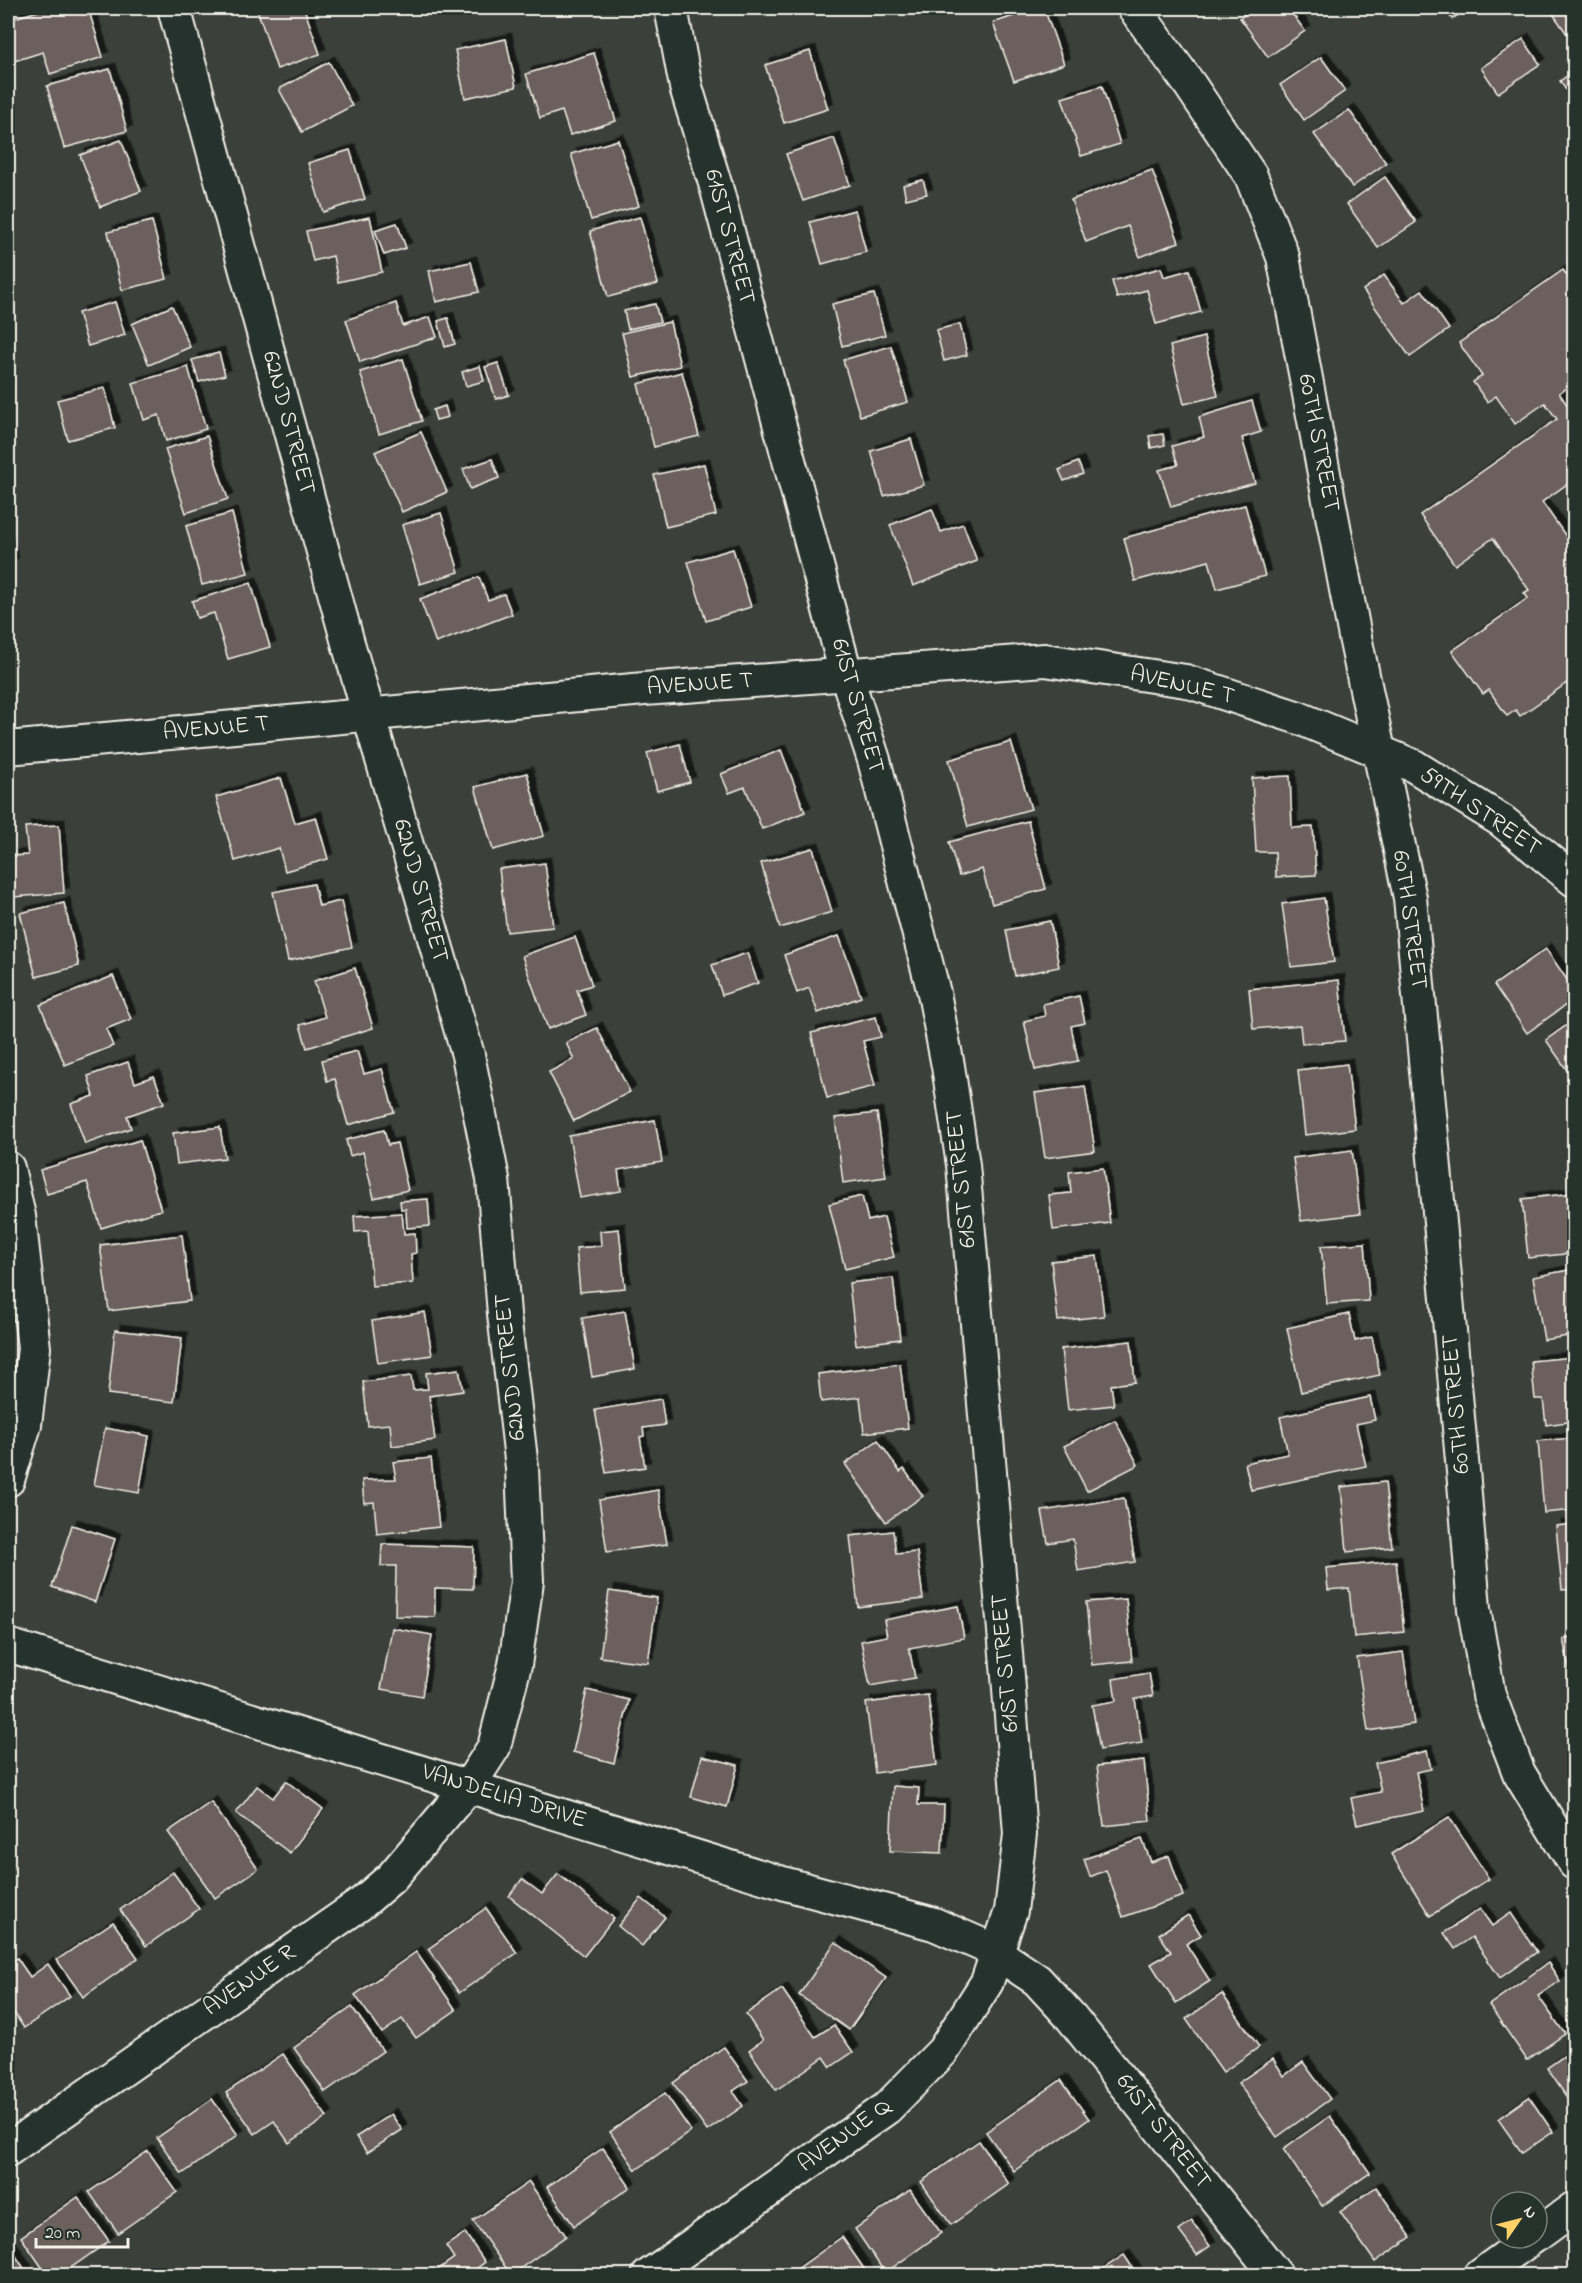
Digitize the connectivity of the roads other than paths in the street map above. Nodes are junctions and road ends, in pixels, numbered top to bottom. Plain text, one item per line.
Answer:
1 (174, 8) edge
2 (671, 8) edge
3 (1134, 8) edge
4 (846, 674) junction
5 (369, 715) junction
6 (8, 748) edge
7 (1379, 752) junction
8 (1575, 880) edge
9 (8, 1168) edge
10 (8, 1480) edge
11 (8, 1645) edge
12 (469, 1786) junction
13 (1575, 1863) edge
14 (997, 1954) junction
15 (8, 2150) edge
16 (1575, 2208) edge
17 (1549, 2226) edge
18 (1515, 2250) edge
19 (648, 2276) edge
20 (1277, 2276) edge
21 (1479, 2276) edge

1 - 5 street, 62ND STREET
2 - 4 street, 61ST STREET
3 - 7 street, 60TH STREET
4 - 5 street, AVENUE T
4 - 7 street, AVENUE T
4 - 14 street, 61ST STREET
5 - 6 street, AVENUE T
5 - 12 street, 62ND STREET
7 - 8 street, 59TH STREET
7 - 13 street, 60TH STREET
9 - 10 street
11 - 12 street, VANDELIA DRIVE
12 - 14 street, VANDELIA DRIVE
12 - 15 street, AVENUE R
14 - 19 street, AVENUE Q
14 - 20 street, 61ST STREET
16 - 17 street
18 - 21 street

